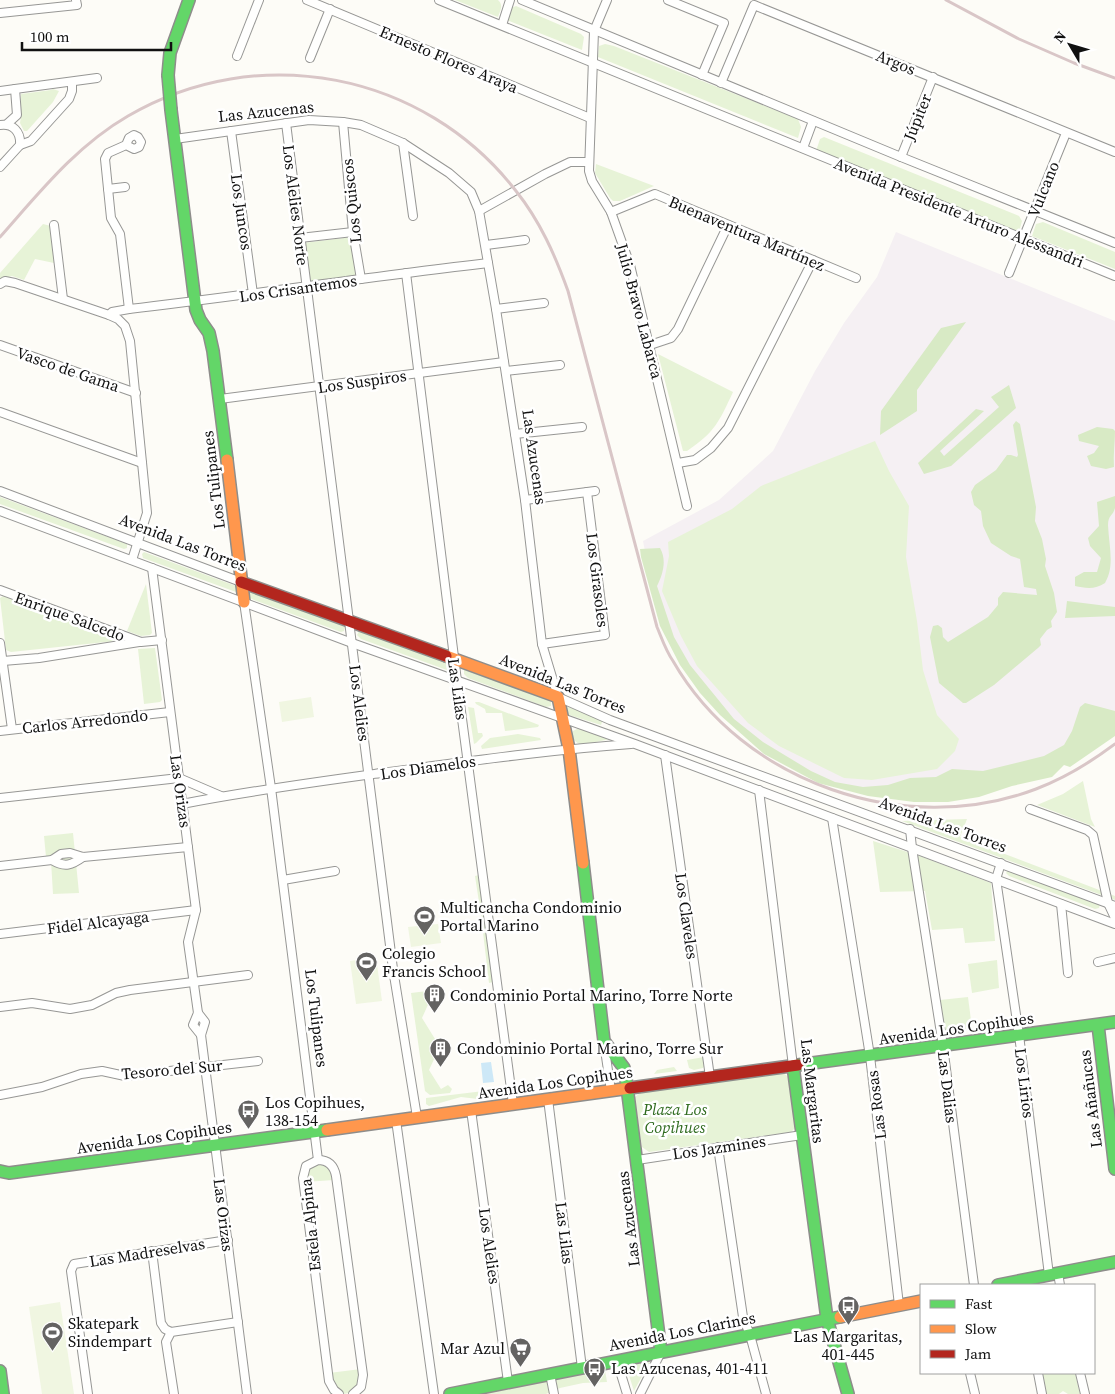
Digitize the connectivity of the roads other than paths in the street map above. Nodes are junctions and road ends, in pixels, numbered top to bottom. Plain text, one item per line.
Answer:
1 (189, 0) edge
2 (259, 0) edge
3 (307, 0) edge
4 (439, 0) edge
5 (510, 0) edge
6 (522, 0) edge
7 (607, 0) edge
8 (668, 0) edge
9 (77, 3) edge
10 (330, 9) junction
11 (0, 13) edge
12 (502, 26) junction
13 (594, 31) junction
14 (237, 56) dead end
15 (310, 58) dead end
16 (594, 63) junction
17 (702, 75) junction
18 (933, 77) junction
19 (97, 78) dead end
20 (72, 82) junction
21 (721, 83) junction
22 (15, 89) junction
23 (0, 91) edge
24 (590, 118) junction
25 (813, 121) junction
26 (343, 122) junction
27 (286, 123) junction
28 (3, 124) edge
29 (231, 131) junction
30 (1066, 133) junction
31 (175, 139) junction
32 (403, 143) junction
33 (20, 145) junction
34 (126, 146) dead end
35 (802, 148) junction
36 (1115, 152) edge
37 (900, 157) junction
38 (589, 162) junction
39 (0, 167) edge
40 (125, 187) dead end
41 (108, 189) junction
42 (479, 211) junction
43 (1034, 211) junction
44 (611, 212) junction
45 (413, 216) dead end
46 (54, 225) dead end
47 (728, 225) junction
48 (353, 232) junction
49 (300, 238) junction
50 (1022, 238) junction
51 (525, 240) dead end
52 (1115, 244) edge
53 (486, 245) junction
54 (813, 260) junction
55 (488, 263) junction
56 (1009, 272) dead end
57 (406, 273) junction
58 (1115, 276) edge
59 (856, 278) dead end
60 (361, 279) junction
61 (0, 284) edge
62 (307, 288) junction
63 (253, 294) junction
64 (63, 299) junction
65 (195, 301) junction
66 (544, 303) dead end
67 (129, 309) junction
68 (496, 309) junction
69 (109, 315) junction
70 (0, 345) edge
71 (650, 345) junction
72 (504, 362) junction
73 (560, 365) dead end
74 (506, 372) junction
75 (418, 373) junction
76 (320, 386) junction
77 (136, 393) junction
78 (220, 399) junction
79 (0, 412) edge
80 (582, 427) dead end
81 (515, 434) junction
82 (142, 463) junction
83 (678, 463) junction
84 (0, 491) edge
85 (525, 500) junction
86 (688, 506) dead end
87 (0, 511) edge
88 (138, 543) junction
89 (132, 560) junction
90 (152, 568) junction
91 (241, 582) junction
92 (0, 590) edge
93 (244, 602) junction
94 (349, 621) junction
95 (162, 640) junction
96 (141, 642) junction
97 (0, 643) edge
98 (352, 643) junction
99 (542, 644) junction
100 (454, 658) junction
101 (3, 661) junction
102 (457, 681) junction
103 (558, 697) junction
104 (170, 712) junction
105 (563, 718) junction
106 (12, 730) junction
107 (0, 731) edge
108 (635, 744) junction
109 (569, 749) junction
110 (665, 755) junction
111 (468, 761) junction
112 (369, 775) junction
113 (179, 778) junction
114 (271, 788) junction
115 (759, 790) junction
116 (222, 796) junction
117 (0, 798) edge
118 (182, 804) junction
119 (1030, 809) dead end
120 (832, 818) junction
121 (910, 829) junction
122 (188, 847) junction
123 (912, 848) junction
124 (83, 857) junction
125 (52, 860) junction
126 (1001, 863) junction
127 (0, 866) edge
128 (335, 871) dead end
129 (283, 880) junction
130 (996, 880) junction
131 (1061, 904) junction
132 (1111, 904) edge
133 (196, 910) junction
134 (1115, 918) edge
135 (1115, 924) edge
136 (0, 934) edge
137 (1115, 958) edge
138 (1098, 962) dead end
139 (1068, 973) dead end
140 (248, 975) dead end
141 (193, 981) junction
142 (0, 1008) edge
143 (1115, 1022) edge
144 (1098, 1024) junction
145 (1019, 1036) junction
146 (604, 1041) junction
147 (943, 1046) junction
148 (870, 1056) junction
149 (258, 1062) dead end
150 (793, 1066) junction
151 (205, 1067) junction
152 (710, 1077) junction
153 (628, 1088) junction
154 (611, 1090) junction
155 (0, 1095) edge
156 (548, 1099) junction
157 (513, 1104) junction
158 (472, 1110) junction
159 (417, 1117) junction
160 (396, 1120) junction
161 (315, 1131) junction
162 (802, 1135) junction
163 (215, 1145) junction
164 (718, 1147) junction
165 (318, 1160) junction
166 (637, 1160) junction
167 (1115, 1169) edge
168 (0, 1171) edge
169 (228, 1240) junction
170 (152, 1251) junction
171 (1115, 1262) edge
172 (1053, 1274) junction
173 (1017, 1283) edge
174 (974, 1284) edge
175 (1059, 1284) edge
176 (920, 1300) edge
177 (899, 1305) junction
178 (827, 1319) junction
179 (238, 1322) junction
180 (171, 1332) junction
181 (750, 1334) junction
182 (661, 1352) junction
183 (618, 1361) junction
184 (582, 1368) junction
185 (0, 1371) edge
186 (550, 1374) junction
187 (970, 1374) edge
188 (1038, 1374) edge
189 (1080, 1374) edge
190 (508, 1382) junction
191 (488, 1390) edge
192 (3, 1394) edge
193 (88, 1394) edge
194 (174, 1394) edge
195 (247, 1394) edge
196 (339, 1394) edge
197 (353, 1394) edge
198 (434, 1394) edge
199 (450, 1394) edge
200 (554, 1394) edge
201 (627, 1394) edge
202 (640, 1394) edge
203 (766, 1394) edge
204 (848, 1394) edge
205 (975, 1394) edge
206 (1042, 1394) edge
207 (1084, 1394) edge

1 - 31 main road, Los Tulipanes, bridge
2 - 14 street
3 - 10 street, Ernesto Flores Araya
4 - 12 street, Avenida Presidente Arturo Alessandri
5 - 12 street
6 - 13 street, Avenida Presidente Arturo Alessandri
7 - 13 street
8 - 17 street
9 - 11 street
10 - 15 street
10 - 24 street, Ernesto Flores Araya
12 - 16 street, Avenida Presidente Arturo Alessandri
13 - 16 street, Julio Bravo Labarca
13 - 17 street, Avenida Presidente Arturo Alessandri
16 - 24 street, Julio Bravo Labarca
16 - 35 street, Avenida Presidente Arturo Alessandri
17 - 21 street, Avenida Presidente Arturo Alessandri
18 - 21 street, Argos
18 - 30 street, Argos
18 - 37 street, Júpiter
19 - 20 street
20 - 22 street
20 - 33 street
21 - 25 street, Avenida Presidente Arturo Alessandri
22 - 23 street
22 - 28 street
24 - 38 street, Julio Bravo Labarca
25 - 35 street
25 - 37 street, Avenida Presidente Arturo Alessandri
26 - 27 street, Las Azucenas
26 - 32 street, Las Azucenas
26 - 48 street, Los Quiscos
27 - 29 street, Las Azucenas
27 - 49 street, Los Alelies Norte
28 - 33 street
29 - 31 street, Las Azucenas
29 - 63 street, Los Juncos
30 - 36 street, Argos
30 - 43 street, Vulcano
31 - 65 main road, Los Tulipanes
32 - 42 street, Las Azucenas
32 - 45 street
33 - 39 street
34 - 41 street
35 - 50 street, Avenida Presidente Arturo Alessandri
37 - 43 street, Avenida Presidente Arturo Alessandri
38 - 42 street
38 - 44 street, Julio Bravo Labarca
40 - 41 street
41 - 67 street
42 - 53 street, Las Azucenas
43 - 50 street, Vulcano
43 - 52 street, Avenida Presidente Arturo Alessandri
44 - 47 street, Buenaventura Martínez
44 - 71 street, Julio Bravo Labarca
46 - 64 street
47 - 54 street, Buenaventura Martínez
47 - 71 street
48 - 49 street
48 - 60 street, Los Quiscos
49 - 62 street, Los Alelies Norte
50 - 56 street, Vulcano
50 - 58 street, Avenida Presidente Arturo Alessandri
51 - 53 street
53 - 55 street, Las Azucenas
54 - 59 street, Buenaventura Martínez
54 - 83 street
55 - 57 street, Los Crisantemos
55 - 68 street, Las Azucenas
57 - 60 street, Los Crisantemos
57 - 75 street, Las Lilas
60 - 62 street, Los Crisantemos
61 - 64 street
62 - 63 street, Los Crisantemos
62 - 76 street, Los Alelies
63 - 65 street, Los Crisantemos
64 - 69 street
65 - 67 street, Los Crisantemos
65 - 78 main road, Los Tulipanes
66 - 68 street
67 - 69 street, Los Crisantemos
68 - 72 street, Las Azucenas
69 - 77 street
70 - 77 street, Vasco de Gama
71 - 83 street, Julio Bravo Labarca
72 - 74 street, Las Azucenas
72 - 75 street, Los Suspiros
73 - 74 street
74 - 81 street, Las Azucenas
75 - 76 street, Los Suspiros
75 - 100 street, Las Lilas
76 - 78 street, Los Suspiros
76 - 94 street, Los Alelies
77 - 82 street
78 - 91 main road, Los Tulipanes
79 - 82 street
80 - 81 street
81 - 85 street, Las Azucenas
82 - 88 street
83 - 86 street, Julio Bravo Labarca
84 - 88 street, Avenida Las Torres
85 - 99 street, Las Azucenas
85 - 99 street, Los Girasoles
87 - 89 street, Avenida Las Torres
88 - 89 street
88 - 91 street, Avenida Las Torres
89 - 90 street, Avenida Las Torres
90 - 93 street, Avenida Las Torres
90 - 95 street, Las Orizas
91 - 93 main road, Los Tulipanes
91 - 94 main road, Avenida Las Torres
92 - 96 street, Enrique Salcedo
93 - 98 street, Avenida Las Torres
93 - 114 street, Los Tulipanes
94 - 98 street, Los Alelies
94 - 100 main road, Avenida Las Torres
95 - 96 street, Enrique Salcedo
95 - 104 street, Las Orizas
96 - 101 street, Enrique Salcedo
97 - 101 street
98 - 102 street, Avenida Las Torres
98 - 112 street, Los Alelies
99 - 103 street, Las Azucenas
100 - 102 street, Las Lilas
100 - 103 main road, Avenida Las Torres
101 - 106 street
102 - 105 street, Avenida Las Torres
102 - 111 street, Las Lilas
103 - 105 main road, Las Azucenas
103 - 121 street, Avenida Las Torres
104 - 106 street, Carlos Arredondo
104 - 113 street, Las Orizas
105 - 108 street, Avenida Las Torres
105 - 109 main road, Las Azucenas
106 - 107 street, Carlos Arredondo
108 - 109 street, Los Diamelos
108 - 110 street, Avenida Las Torres
109 - 111 street, Los Diamelos
109 - 146 main road, Las Azucenas
110 - 115 street, Avenida Las Torres
110 - 152 street, Los Claveles
111 - 112 street, Los Diamelos
111 - 157 street, Las Lilas
112 - 114 street, Los Diamelos
112 - 159 street, Los Alelies
113 - 116 street
113 - 117 street
113 - 118 street, Las Orizas
114 - 116 street, Los Diamelos
114 - 129 street, Los Tulipanes
115 - 120 street, Avenida Las Torres
115 - 150 street, Las Margaritas
116 - 118 street, Los Diamelos
118 - 122 street, Las Orizas
119 - 132 street
120 - 123 street, Avenida Las Torres
120 - 148 street, Las Rosas
121 - 123 street, Las Dalias
121 - 126 street, Avenida Las Torres
122 - 124 street
122 - 133 street, Las Orizas
123 - 130 street, Avenida Las Torres
123 - 147 street, Las Dalias
124 - 125 street
124 - 125 street
125 - 127 street
126 - 130 street, Los Lirios
126 - 132 street, Avenida Las Torres
128 - 129 street
129 - 161 street, Los Tulipanes
130 - 131 street, Avenida Las Torres
130 - 145 street, Los Lirios
131 - 135 street, Avenida Las Torres
131 - 139 street
132 - 134 street
133 - 136 street, Fidel Alcayaga
133 - 141 street, Las Orizas
137 - 138 street
140 - 141 street
141 - 142 street
141 - 151 street, Las Orizas
143 - 144 main road, Avenida Los Copihues
144 - 145 main road, Avenida Los Copihues
144 - 167 main road, Las Añañucas
145 - 147 main road, Avenida Los Copihues
145 - 172 street, Los Lirios
146 - 153 main road, Las Azucenas
146 - 154 street, Las Azucenas
147 - 148 main road, Avenida Los Copihues
147 - 174 street, Las Dalias
148 - 150 main road, Avenida Los Copihues
148 - 177 street, Las Rosas
149 - 151 street, Tesoro del Sur
150 - 152 main road, Avenida Los Copihues
150 - 162 main road, Las Margaritas
151 - 155 street, Tesoro del Sur
151 - 163 street, Las Orizas
152 - 153 main road, Avenida Los Copihues
153 - 154 main road, Avenida Los Copihues
153 - 166 main road, Las Azucenas
154 - 156 main road, Avenida Los Copihues
156 - 157 main road, Avenida Los Copihues
156 - 184 street, Las Lilas
157 - 158 main road, Avenida Los Copihues
158 - 159 main road, Avenida Los Copihues
158 - 190 street, Los Alelies
159 - 160 main road, Avenida Los Copihues
160 - 161 main road, Avenida Los Copihues
160 - 198 street
161 - 163 main road, Avenida Los Copihues
161 - 165 street, Los Tulipanes
162 - 164 street, Los Jazmines
162 - 178 main road, Las Margaritas
163 - 168 main road, Avenida Los Copihues
163 - 169 street, Las Orizas
164 - 166 street, Los Jazmines
164 - 181 street
165 - 196 street, Estela Alpina
165 - 197 street, Estela Alpina
166 - 182 main road, Las Azucenas
169 - 170 street, Las Madreselvas
169 - 179 street, Las Orizas
170 - 180 street
170 - 193 street, Las Madreselvas
171 - 172 main road
172 - 173 main road
172 - 175 street, Los Lirios
176 - 177 main road, Avenida Los Clarines
177 - 178 main road, Avenida Los Clarines
178 - 181 main road, Avenida Los Clarines
178 - 204 main road, Las Margaritas
179 - 180 street
179 - 195 street, Las Orizas
180 - 194 street
181 - 182 main road, Avenida Los Clarines
181 - 203 street
182 - 183 main road, Avenida Los Clarines
182 - 202 street
183 - 184 main road, Avenida Los Clarines
183 - 201 street
184 - 186 main road, Avenida Los Clarines
185 - 192 main road
186 - 190 main road, Avenida Los Clarines
186 - 200 street
187 - 205 street
188 - 206 street
189 - 207 street
190 - 191 main road, Avenida Los Clarines
191 - 199 main road, Avenida Los Clarines

